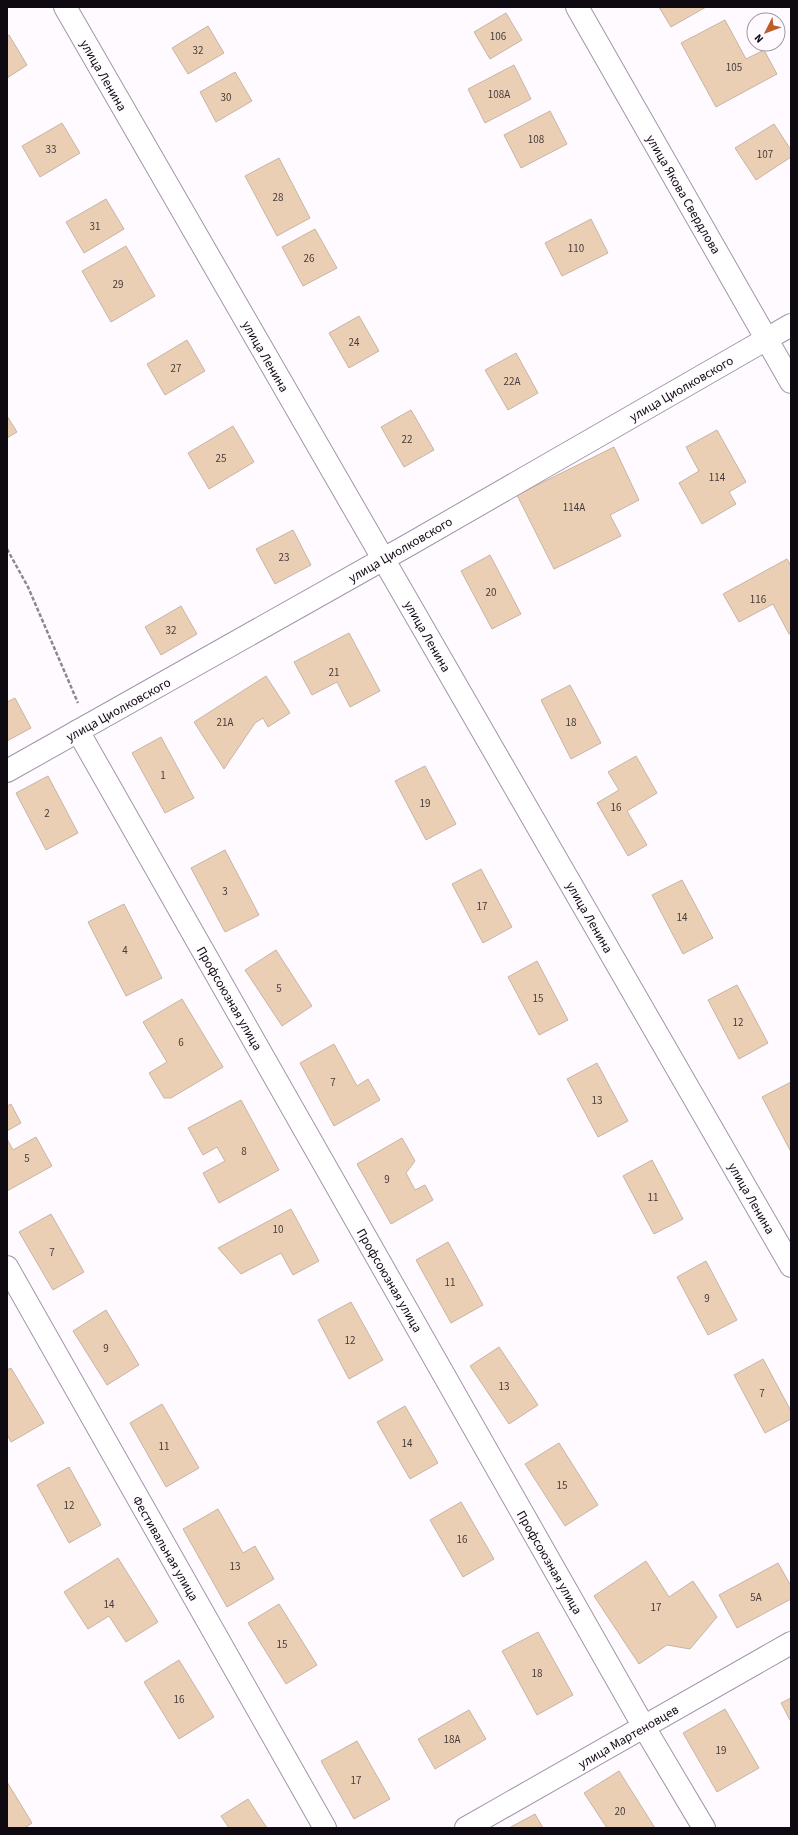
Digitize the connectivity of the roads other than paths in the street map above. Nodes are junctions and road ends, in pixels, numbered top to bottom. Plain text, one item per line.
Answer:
1 (65, 7) edge
2 (577, 7) edge
3 (791, 325) edge
4 (767, 339) junction
5 (791, 382) edge
6 (383, 559) junction
7 (78, 731) junction
8 (7, 771) edge
9 (791, 1266) edge
10 (7, 1267) edge
11 (791, 1643) edge
12 (644, 1727) junction
13 (325, 1828) edge
14 (466, 1828) edge
15 (704, 1828) edge

1 - 6 street, улица Ленина
2 - 4 street, улица Якова Свердлова
3 - 4 street, улица Циолковского
4 - 5 street, улица Якова Свердлова
4 - 6 street, улица Циолковского
6 - 7 street, улица Циолковского
6 - 9 street, улица Ленина
7 - 8 street, улица Циолковского
7 - 12 street, Профсоюзная улица
10 - 13 street, Фестивальная улица
11 - 12 street, улица Мартеновцев
12 - 14 street, улица Мартеновцев
12 - 15 street, Профсоюзная улица

